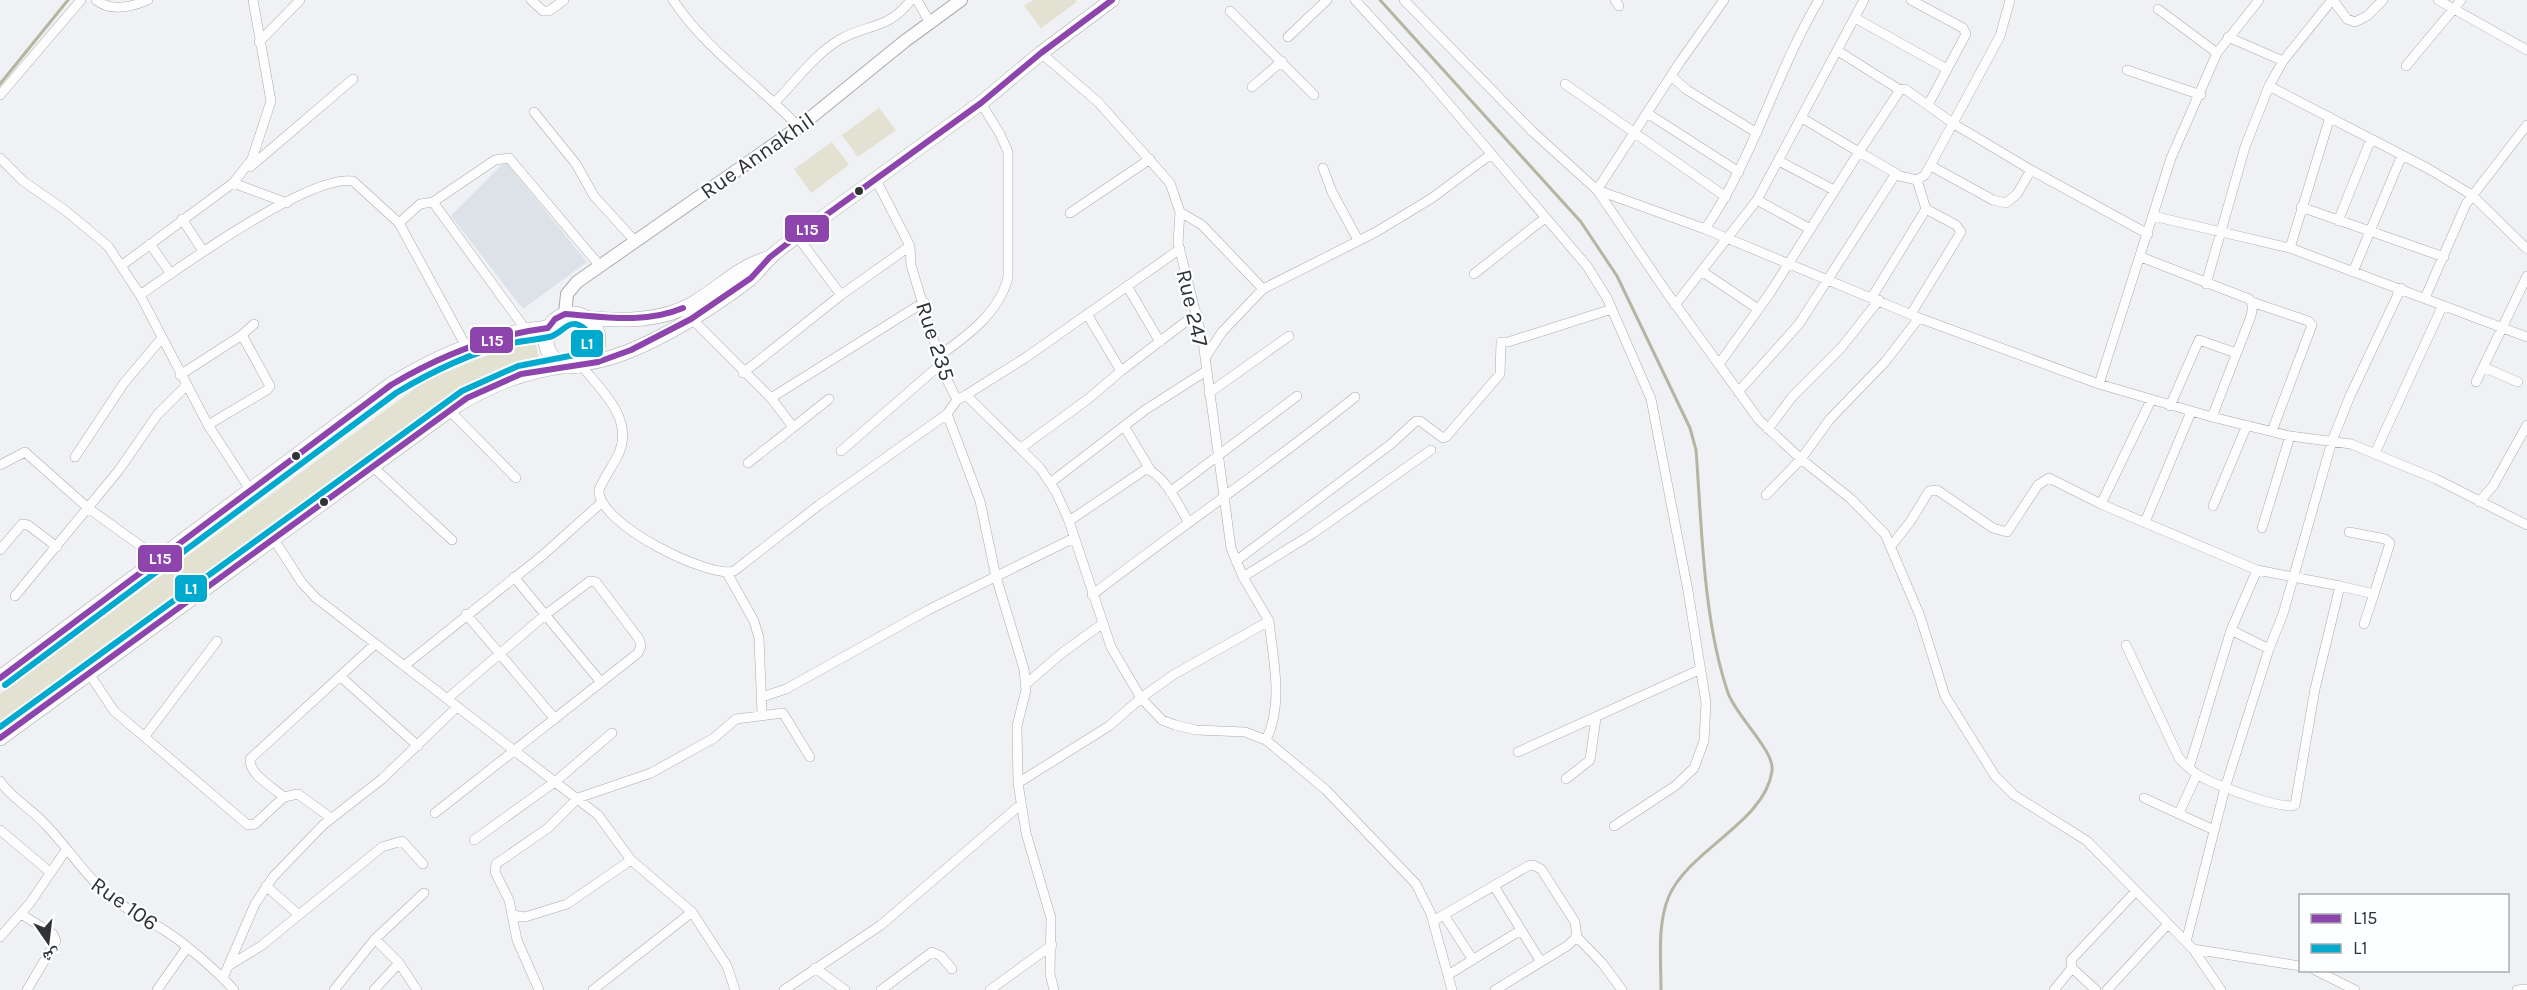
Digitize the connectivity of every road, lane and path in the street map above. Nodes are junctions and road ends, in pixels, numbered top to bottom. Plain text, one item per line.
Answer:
1 (81, 0) edge
2 (96, 0) edge
3 (148, 0) edge
4 (253, 0) edge
5 (300, 0) edge
6 (531, 0) edge
7 (564, 0) edge
8 (673, 0) edge
9 (911, 0) edge
10 (917, 0) edge
11 (961, 0) edge
12 (1112, 0) edge
13 (1328, 0) edge
14 (1355, 0) edge
15 (1404, 0) edge
16 (1724, 0) edge
17 (1818, 0) edge
18 (1864, 0) edge
19 (1911, 0) edge
20 (2010, 0) edge
21 (2333, 0) edge
22 (2383, 0) edge
23 (2438, 0) edge
24 (2461, 0) edge
25 (2256, 1) edge
26 (2452, 8) junction
27 (2158, 9) dead end
28 (1230, 11) dead end
29 (1855, 18) junction
30 (930, 22) junction
31 (1288, 37) dead end
32 (2228, 37) junction
33 (259, 42) junction
34 (2527, 50) edge
35 (1838, 51) junction
36 (1041, 53) junction
37 (2217, 53) junction
38 (1282, 61) junction
39 (2283, 61) junction
40 (2406, 66) dead end
41 (1947, 69) junction
42 (2127, 70) dead end
43 (1671, 76) junction
44 (353, 79) dead end
45 (1565, 84) dead end
46 (2269, 86) junction
47 (1252, 87) dead end
48 (1900, 90) junction
49 (2201, 94) junction
50 (0, 95) edge
51 (1314, 95) dead end
52 (775, 102) junction
53 (981, 103) junction
54 (1928, 105) junction
55 (534, 112) dead end
56 (1647, 113) junction
57 (2330, 117) junction
58 (1802, 118) junction
59 (1954, 123) junction
60 (2527, 125) edge
61 (799, 127) junction
62 (1634, 132) junction
63 (1757, 133) junction
64 (2371, 139) junction
65 (1859, 152) junction
66 (2402, 154) junction
67 (1490, 155) junction
68 (0, 158) edge
69 (1150, 159) junction
70 (1779, 160) junction
71 (1931, 166) junction
72 (1323, 168) dead end
73 (2031, 170) junction
74 (1739, 172) junction
75 (244, 173) junction
76 (1897, 174) junction
77 (876, 180) junction
78 (1917, 180) junction
79 (233, 183) junction
80 (1597, 190) junction
81 (1834, 190) junction
82 (2472, 195) junction
83 (1726, 196) junction
84 (1757, 200) junction
85 (433, 202) junction
86 (287, 203) junction
87 (2301, 207) junction
88 (1926, 209) junction
89 (1180, 212) junction
90 (1070, 213) dead end
91 (2153, 216) junction
92 (1545, 218) junction
93 (182, 219) junction
94 (2338, 221) junction
95 (399, 223) junction
96 (1705, 229) junction
97 (1810, 229) junction
98 (2220, 230) junction
99 (2370, 231) junction
100 (2148, 234) junction
101 (797, 236) junction
102 (1730, 239) junction
103 (634, 240) junction
104 (1358, 240) junction
105 (150, 244) junction
106 (910, 246) junction
107 (2290, 248) junction
108 (1180, 249) junction
109 (2527, 249) edge
110 (203, 251) junction
111 (2141, 257) junction
112 (2444, 257) junction
113 (1790, 263) junction
114 (121, 266) junction
115 (600, 266) junction
116 (1703, 272) junction
117 (2353, 272) junction
118 (171, 274) junction
119 (1474, 274) dead end
120 (2527, 276) edge
121 (1830, 279) junction
122 (2206, 284) junction
123 (1127, 286) junction
124 (2400, 288) junction
125 (1263, 289) junction
126 (140, 295) junction
127 (841, 295) junction
128 (1875, 298) junction
129 (2425, 298) junction
130 (924, 302) junction
131 (2252, 302) junction
132 (1676, 305) junction
133 (2442, 307) junction
134 (1612, 309) junction
135 (1758, 309) junction
136 (1197, 313) junction
137 (565, 314) junction
138 (687, 314) junction
139 (1087, 314) junction
140 (1915, 316) junction
141 (586, 318) junction
142 (254, 324) dead end
143 (549, 328) junction
144 (2501, 328) junction
145 (526, 330) junction
146 (242, 335) junction
147 (1289, 336) dead end
148 (2527, 337) edge
149 (162, 338) junction
150 (1160, 342) junction
151 (467, 348) junction
152 (2236, 353) junction
153 (1205, 358) junction
154 (940, 360) junction
155 (577, 364) junction
156 (1719, 364) junction
157 (2483, 367) junction
158 (1121, 371) junction
159 (1206, 371) junction
160 (743, 373) junction
161 (180, 375) junction
162 (2476, 382) dead end
163 (2518, 382) dead end
164 (2099, 384) junction
165 (186, 387) junction
166 (1738, 392) junction
167 (1209, 393) junction
168 (966, 395) junction
169 (1297, 396) dead end
170 (1356, 397) dead end
171 (771, 398) junction
172 (829, 399) dead end
173 (957, 400) junction
174 (2151, 400) junction
175 (2170, 406) junction
176 (449, 410) junction
177 (2192, 412) junction
178 (947, 414) junction
179 (2212, 417) junction
180 (208, 425) junction
181 (2247, 425) junction
182 (2527, 425) edge
183 (1124, 426) junction
184 (793, 427) junction
185 (1768, 429) junction
186 (2272, 431) junction
187 (2290, 436) junction
188 (2332, 441) junction
189 (1021, 448) junction
190 (1431, 450) dead end
191 (841, 451) dead end
192 (2375, 453) junction
193 (75, 456) dead end
194 (1219, 456) junction
195 (1801, 459) junction
196 (748, 463) dead end
197 (0, 465) edge
198 (373, 467) junction
199 (1151, 471) junction
200 (516, 478) dead end
201 (1050, 483) junction
202 (251, 491) junction
203 (1170, 492) junction
204 (1766, 495) dead end
205 (1223, 496) junction
206 (2479, 502) junction
207 (601, 503) junction
208 (2101, 504) junction
209 (2213, 506) dead end
210 (88, 508) junction
211 (1069, 521) junction
212 (1188, 521) junction
213 (2145, 522) junction
214 (2527, 525) edge
215 (2262, 528) dead end
216 (2349, 532) dead end
217 (273, 538) junction
218 (1074, 538) junction
219 (452, 540) dead end
220 (1891, 546) junction
221 (57, 547) junction
222 (0, 550) edge
223 (159, 560) junction
224 (1236, 561) junction
225 (2257, 570) junction
226 (727, 573) junction
227 (2294, 576) junction
228 (514, 577) junction
229 (996, 577) junction
230 (1243, 577) junction
231 (2340, 586) junction
232 (2374, 594) junction
233 (1092, 595) junction
234 (15, 596) dead end
235 (466, 614) junction
236 (545, 615) junction
237 (1269, 621) junction
238 (1102, 624) junction
239 (2364, 624) dead end
240 (2231, 630) junction
241 (217, 641) dead end
242 (374, 645) junction
243 (2126, 645) dead end
244 (2269, 649) junction
245 (500, 652) junction
246 (404, 666) junction
247 (1701, 669) junction
248 (88, 672) junction
249 (341, 677) junction
250 (0, 678) edge
251 (600, 681) junction
252 (1026, 684) junction
253 (762, 697) junction
254 (1141, 698) junction
255 (447, 699) junction
256 (457, 707) junction
257 (762, 714) junction
258 (1596, 718) junction
259 (555, 719) junction
260 (612, 733) dead end
261 (145, 736) junction
262 (0, 738) edge
263 (1266, 740) junction
264 (418, 746) junction
265 (516, 751) junction
266 (1518, 752) dead end
267 (810, 757) dead end
268 (2189, 768) junction
269 (2197, 774) junction
270 (1566, 779) dead end
271 (0, 781) edge
272 (556, 781) junction
273 (1018, 783) junction
274 (2225, 788) junction
275 (284, 797) junction
276 (578, 798) junction
277 (2144, 798) dead end
278 (1020, 805) junction
279 (435, 813) dead end
280 (2179, 813) junction
281 (331, 818) junction
282 (1614, 826) dead end
283 (0, 830) edge
284 (2214, 830) junction
285 (474, 840) dead end
286 (66, 850) junction
287 (631, 860) junction
288 (423, 864) dead end
289 (50, 872) junction
290 (266, 885) junction
291 (1494, 886) junction
292 (2136, 891) junction
293 (424, 893) dead end
294 (692, 912) junction
295 (21, 914) junction
296 (299, 915) junction
297 (513, 915) junction
298 (1444, 915) junction
299 (1433, 921) junction
300 (2167, 925) junction
301 (1521, 930) junction
302 (0, 937) edge
303 (1577, 937) junction
304 (375, 939) junction
305 (1052, 945) junction
306 (2190, 945) junction
307 (186, 949) junction
308 (1473, 960) junction
309 (1541, 962) junction
310 (399, 963) junction
311 (228, 966) junction
312 (2299, 966) edge
313 (814, 968) junction
314 (2072, 968) junction
315 (952, 969) dead end
316 (2319, 972) edge
317 (1448, 975) junction
318 (223, 978) junction
319 (734, 986) edge
320 (2527, 989) edge
321 (27, 990) edge
322 (157, 990) edge
323 (234, 990) edge
324 (334, 990) edge
325 (374, 990) edge
326 (417, 990) edge
327 (539, 990) edge
328 (593, 990) edge
329 (723, 990) edge
330 (784, 990) edge
331 (845, 990) edge
332 (881, 990) edge
333 (990, 990) edge
334 (1054, 990) edge
335 (1452, 990) edge
336 (1495, 990) edge
337 (1622, 990) edge
338 (2054, 990) edge
339 (2096, 990) edge
340 (2107, 990) edge
341 (2221, 990) edge
342 (2355, 990) edge
343 (2517, 990) edge

1 - 50 street
2 - 3 street
4 - 33 street
5 - 33 street
6 - 7 street
8 - 52 street
9 - 52 street
10 - 30 street
11 - 30 street, Rue Annakhil
12 - 36 main road
13 - 31 street
14 - 67 street
15 - 80 street
16 - 43 street
17 - 63 street
18 - 29 street
19 - 41 street
20 - 59 street
21 - 22 street
21 - 39 street
23 - 26 street
24 - 26 street
25 - 32 street
26 - 34 street
26 - 40 street
27 - 37 street
28 - 38 street
29 - 35 street
29 - 41 street
30 - 61 street, Rue Annakhil
32 - 37 street
32 - 39 street
33 - 75 street
35 - 48 street
35 - 58 street
36 - 53 main road
36 - 69 street, Rue 247
37 - 49 street
38 - 47 street
38 - 51 street
39 - 46 street
41 - 54 street
42 - 49 street
43 - 56 street
43 - 63 street
44 - 75 street
45 - 62 street
46 - 57 street
46 - 98 street
48 - 54 street
48 - 65 street
49 - 91 street
52 - 61 street
53 - 77 main road
53 - 154 street
54 - 59 street
55 - 103 street
56 - 62 street
56 - 74 street
57 - 64 street
57 - 87 street
58 - 65 street
58 - 70 street
59 - 71 street
59 - 73 street
60 - 82 street
61 - 103 street, Rue Annakhil
62 - 80 street
62 - 83 street
63 - 74 street
64 - 66 street
64 - 94 street
65 - 76 street
65 - 81 street
66 - 82 street
66 - 99 street
67 - 92 street
67 - 104 street
68 - 114 street
69 - 89 street, Rue 247
69 - 90 street
70 - 81 street
70 - 84 street
71 - 73 street
71 - 78 street
72 - 104 street
73 - 100 street
74 - 83 street
75 - 79 street
76 - 78 street
76 - 121 street
77 - 101 main road
77 - 106 street, Rue 235
78 - 88 street
79 - 86 street
79 - 93 street
80 - 96 street
80 - 132 street
81 - 97 street
82 - 109 street
82 - 112 street
83 - 96 street
84 - 97 street
84 - 102 street
85 - 95 street
85 - 115 street
85 - 145 street
86 - 95 street
86 - 110 street
87 - 94 street
87 - 107 street
88 - 128 street
88 - 140 street
89 - 108 street, Rue 247
89 - 125 street
91 - 98 street
91 - 100 street
92 - 119 street
92 - 134 street
93 - 105 street
93 - 110 street
94 - 99 street
95 - 151 street
96 - 102 street
97 - 113 street
98 - 107 street
98 - 122 street
99 - 112 street
99 - 117 street
100 - 111 street
101 - 127 street
101 - 138 main road
102 - 113 street
102 - 116 street
103 - 115 street, Rue Annakhil
104 - 125 street
105 - 114 street
105 - 118 street
106 - 127 street
106 - 130 street, Rue 235
107 - 117 street
108 - 123 street
108 - 136 street, Rue 247
110 - 118 street
111 - 122 street
111 - 164 street
112 - 129 street
113 - 121 street
113 - 135 street
114 - 126 street
115 - 137 street, Rue Annakhil
116 - 132 street
116 - 135 street
117 - 124 street
118 - 126 street
120 - 144 street
121 - 128 street
121 - 166 street
122 - 131 street
123 - 139 street
123 - 150 street
124 - 129 street
124 - 188 street
125 - 153 street
126 - 149 street
127 - 160 street
128 - 140 street
128 - 185 street
129 - 133 street
130 - 154 street, Rue 235
130 - 171 street
131 - 152 street
131 - 186 street
132 - 156 street
133 - 144 street
133 - 192 street
134 - 224 street
134 - 247 street
135 - 156 street
136 - 150 street
136 - 153 street, Rue 247
137 - 141 main road
137 - 143 main road
138 - 141 main road
138 - 155 main road
138 - 160 street
139 - 158 street
139 - 168 street
140 - 164 street
140 - 195 street
141 - 155 main road
142 - 146 street
143 - 145 main road
143 - 155 main road
144 - 148 street
144 - 157 street
145 - 151 main road
146 - 161 street
146 - 180 street
147 - 167 street
149 - 161 street
149 - 193 street
150 - 158 street
151 - 202 main road
152 - 175 street
152 - 179 street
153 - 159 street, Rue 247
154 - 173 street, Rue 235
154 - 191 street
155 - 176 main road
155 - 207 street
156 - 166 street
157 - 162 street
157 - 163 street
158 - 189 street
159 - 167 street, Rue 247
159 - 183 street
160 - 171 street
161 - 165 street
164 - 174 street
165 - 180 street
165 - 210 street
166 - 185 street
167 - 194 street, Rue 247
168 - 173 street
168 - 189 street
169 - 194 street
170 - 205 street
171 - 184 street
172 - 184 street
173 - 178 street, Rue 235
174 - 175 street
174 - 208 street
175 - 177 street
176 - 198 main road
176 - 200 street
177 - 179 street
177 - 213 street
178 - 226 street
178 - 229 street, Rue 235
179 - 181 street
180 - 202 street
181 - 186 street
181 - 209 street
182 - 206 street
183 - 199 street
183 - 201 street
184 - 196 street
185 - 195 street
186 - 187 street
187 - 188 street
187 - 215 street
188 - 192 street
188 - 227 street
189 - 201 street
190 - 230 street
192 - 206 street
194 - 203 street
194 - 205 street, Rue 247
195 - 204 street
195 - 220 street
197 - 210 street
198 - 217 main road
198 - 219 street
199 - 203 street
199 - 211 street
201 - 211 street
202 - 223 main road
203 - 212 street
205 - 212 street
205 - 224 street, Rue 247
206 - 214 street
207 - 226 street
207 - 228 street
208 - 213 street
208 - 220 street
210 - 221 street
210 - 223 street
211 - 218 street
212 - 233 street
213 - 225 street
216 - 232 street
217 - 242 street
217 - 248 main road
218 - 229 street
218 - 233 street
220 - 292 street
221 - 222 street
221 - 234 street
223 - 250 main road
224 - 230 street, Rue 247
225 - 227 street
225 - 240 street
226 - 253 street
227 - 231 street
227 - 244 street
228 - 235 street
228 - 236 street
229 - 252 street, Rue 235
229 - 253 street
230 - 237 street, Rue 247
231 - 232 street
231 - 274 street
232 - 239 street
233 - 238 street
235 - 245 street
235 - 246 street
236 - 245 street
236 - 251 street
236 - 251 street
237 - 254 street
237 - 263 street
238 - 252 street
238 - 254 street
240 - 244 street
240 - 268 street
241 - 261 street
242 - 246 street
242 - 249 street
243 - 268 street
244 - 274 street
245 - 255 street
245 - 259 street
246 - 255 street
247 - 258 street
247 - 282 street
248 - 261 street
248 - 262 main road
249 - 264 street
249 - 275 street
251 - 259 street
252 - 273 street
253 - 257 street
254 - 263 street
254 - 273 street
255 - 256 street
256 - 264 street
256 - 265 street
257 - 267 street
257 - 276 street
258 - 266 street
258 - 270 street
259 - 265 street
260 - 272 street
261 - 275 street
263 - 299 street
264 - 281 street
265 - 272 street
265 - 279 street
268 - 269 street
269 - 274 street
269 - 280 street
271 - 286 street, Rue 106
272 - 276 street
272 - 285 street
273 - 278 street
274 - 284 street
275 - 281 street
276 - 287 street
276 - 297 street
277 - 280 street
278 - 305 street
278 - 313 street
280 - 284 street
281 - 290 street
283 - 289 street
284 - 306 street
286 - 289 street
286 - 307 street, Rue 106
287 - 294 street
287 - 297 street
288 - 296 street
289 - 295 street
290 - 296 street
290 - 311 street
291 - 298 street
291 - 301 street
291 - 303 street
292 - 300 street
292 - 314 street
293 - 304 street
294 - 319 street
294 - 328 street
295 - 302 street
295 - 321 street
296 - 311 street
297 - 327 street
298 - 299 street
298 - 308 street
299 - 317 street
300 - 306 street
300 - 340 street
301 - 308 street
301 - 309 street
303 - 309 street
303 - 337 street
304 - 310 street
304 - 324 street
305 - 333 street
305 - 334 street
306 - 312 street
306 - 341 street
307 - 318 street, Rue 106
307 - 322 street
308 - 317 street
309 - 336 street
310 - 325 street
310 - 326 street
311 - 318 street
313 - 330 street
313 - 331 street
314 - 338 street
314 - 339 street
315 - 332 street
316 - 342 street
317 - 335 street
318 - 323 street, Rue 106
319 - 329 street
320 - 343 street

